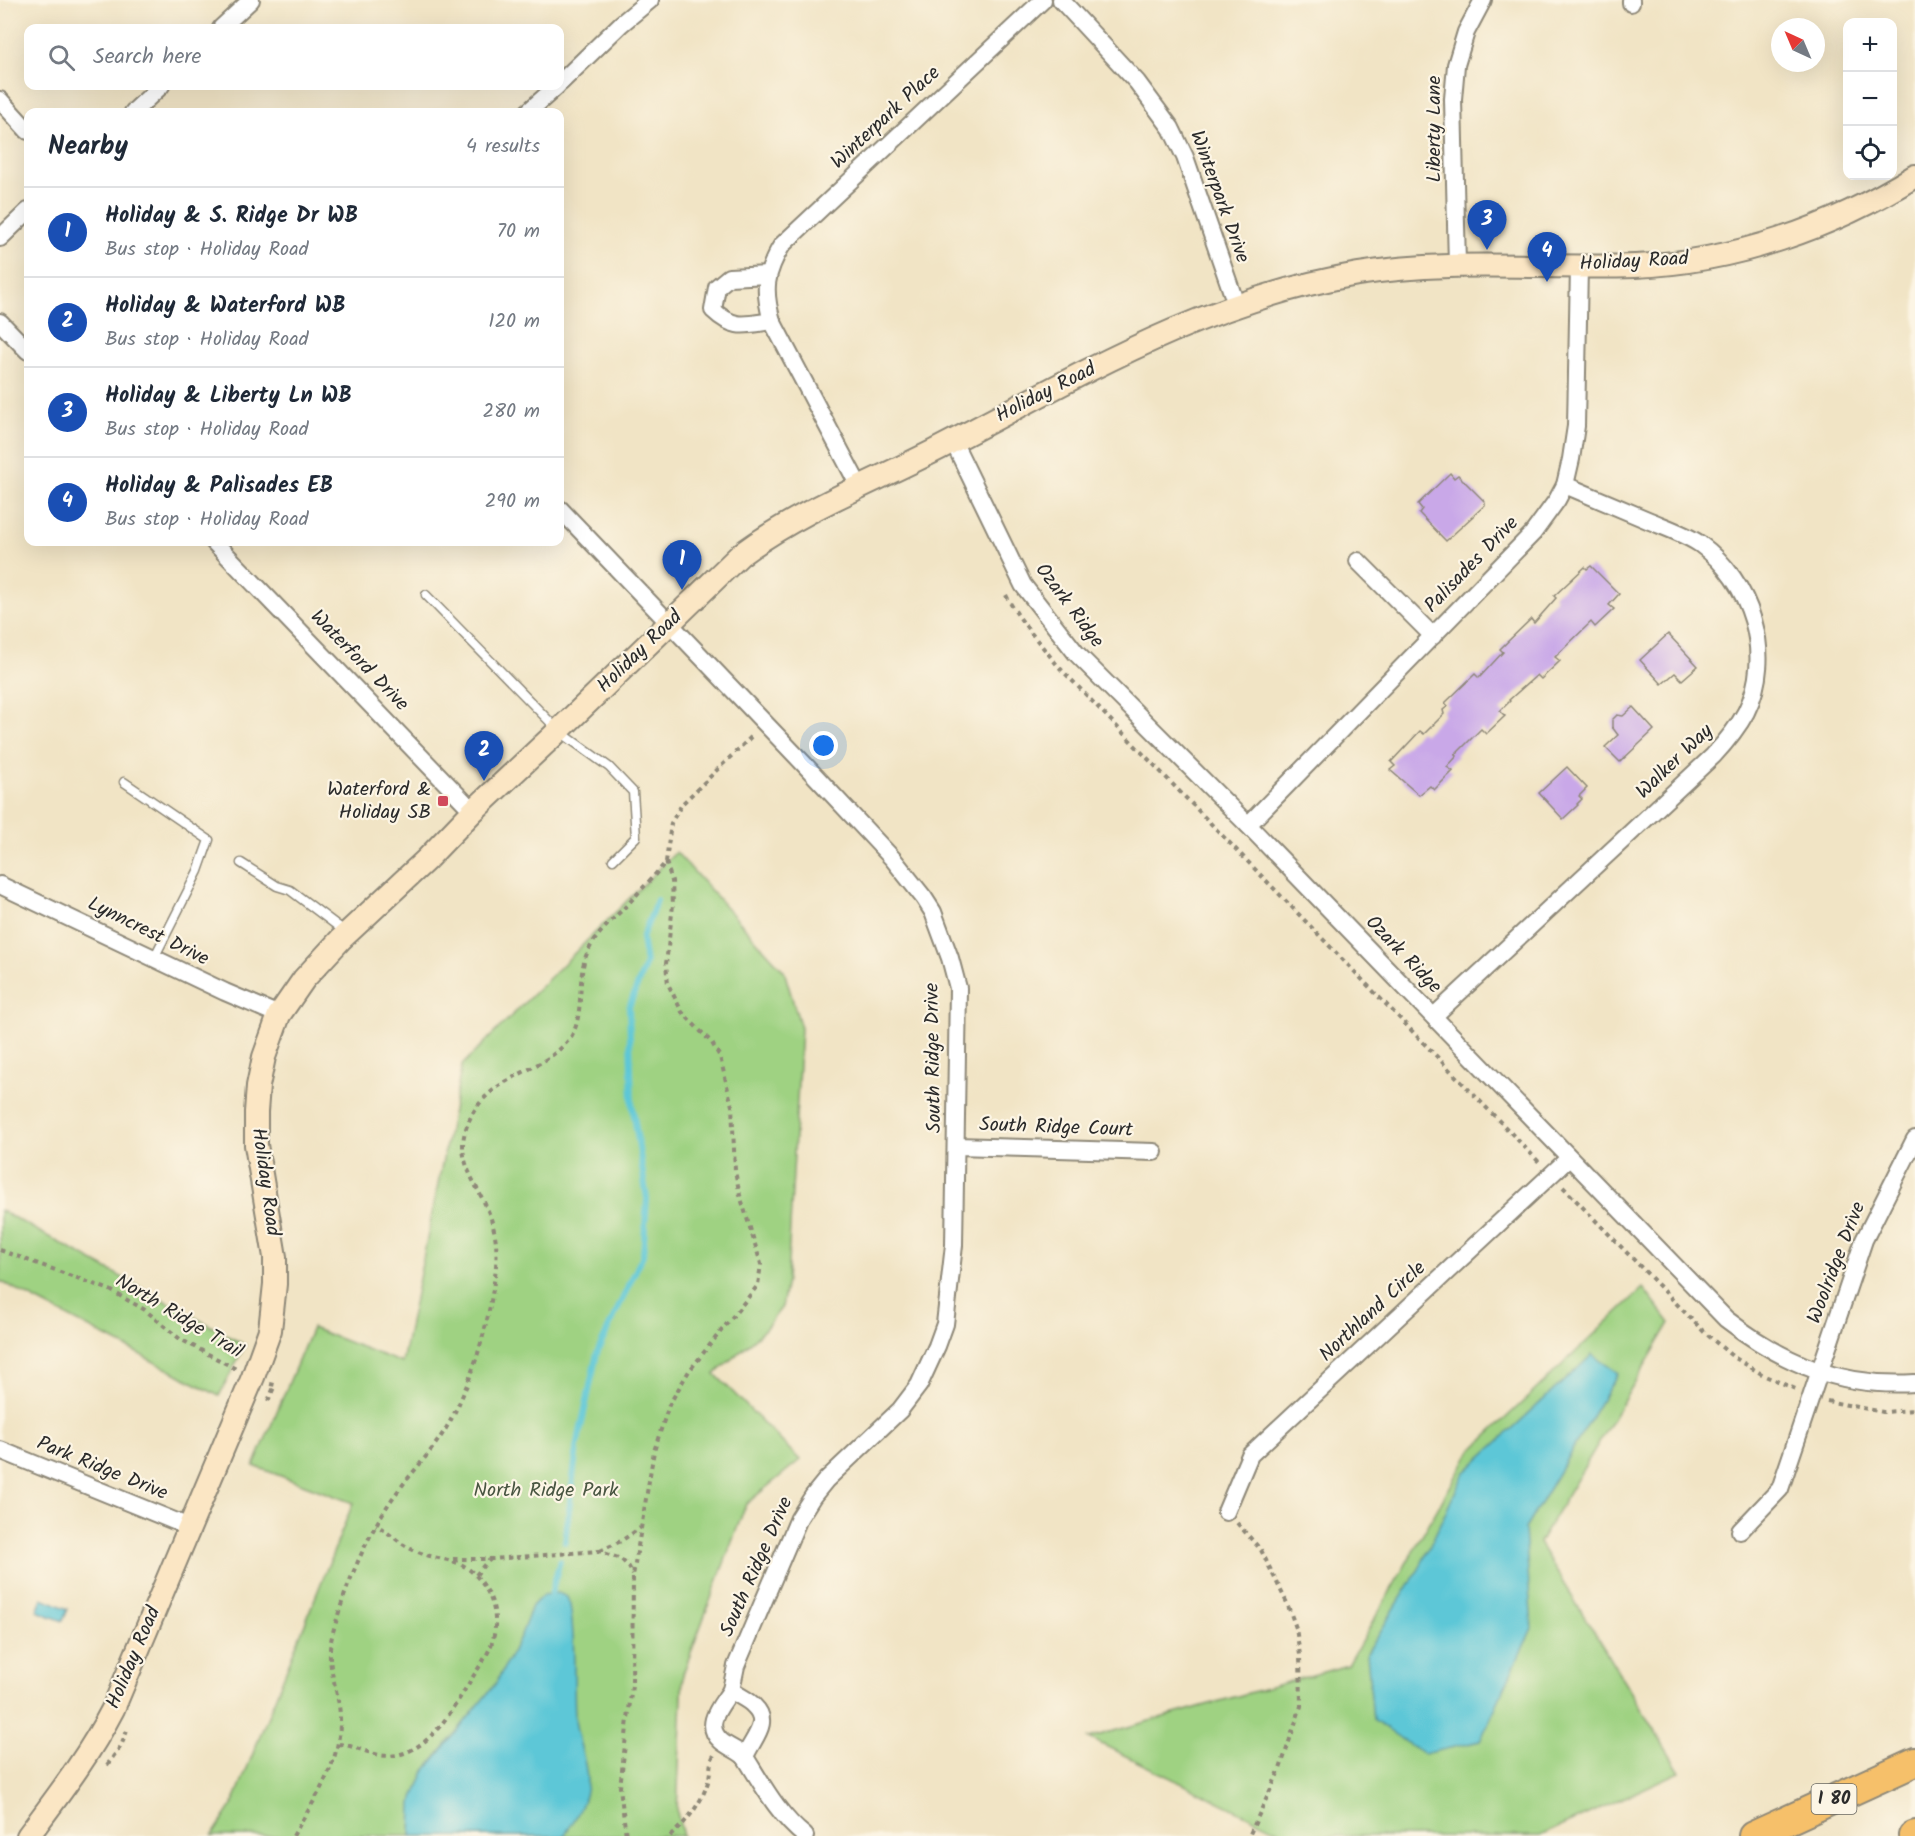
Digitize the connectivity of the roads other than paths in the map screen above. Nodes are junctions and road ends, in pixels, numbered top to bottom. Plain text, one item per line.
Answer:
1 (251, 0) edge
2 (650, 0) edge
3 (1043, 0) edge
4 (1060, 0) edge
5 (1483, 0) edge
6 (225, 24) edge
7 (564, 78) edge
8 (157, 90) edge
9 (552, 90) edge
10 (0, 100) edge
11 (137, 108) edge
12 (532, 108) edge
13 (24, 127) edge
14 (1915, 176) edge
15 (24, 215) edge
16 (0, 238) edge
17 (1458, 265) junction
18 (1579, 266) junction
19 (768, 275) junction
20 (1236, 304) junction
21 (0, 321) edge
22 (772, 321) junction
23 (24, 347) edge
24 (953, 441) junction
25 (1565, 485) junction
26 (860, 488) junction
27 (564, 513) edge
28 (218, 546) edge
29 (1358, 561) dead end
30 (426, 596) dead end
31 (669, 623) junction
32 (1433, 636) junction
33 (559, 731) junction
34 (124, 782) dead end
35 (473, 811) junction
36 (1248, 825) junction
37 (613, 860) dead end
38 (241, 863) dead end
39 (0, 885) edge
40 (347, 933) junction
41 (154, 958) junction
42 (279, 1015) junction
43 (1434, 1016) junction
44 (1915, 1139) edge
45 (956, 1146) junction
46 (1154, 1152) dead end
47 (1569, 1158) junction
48 (1819, 1372) junction
49 (1915, 1383) edge
50 (0, 1450) edge
51 (1226, 1512) road end
52 (189, 1527) junction
53 (1740, 1531) dead end
54 (731, 1690) junction
55 (745, 1757) junction
56 (1915, 1762) edge
57 (28, 1836) edge
58 (805, 1836) edge
59 (1753, 1836) edge

1 - 6 street
2 - 7 street
3 - 19 street, Winterpark Place
4 - 20 street, Winterpark Drive
5 - 17 street, Liberty Lane
8 - 11 street
9 - 12 street
10 - 13 street
14 - 18 street, Holiday Road
15 - 16 street
17 - 18 street, Holiday Road
17 - 20 street, Holiday Road
18 - 25 street, Palisades Drive
19 - 22 street, Winterpark Place
19 - 22 street
20 - 24 street, Holiday Road
21 - 23 street
22 - 26 street, Winterpark Place
24 - 26 street, Holiday Road
24 - 36 street, Ozark Ridge
25 - 32 street, Palisades Drive
25 - 43 street, Walker Way
26 - 31 street, Holiday Road
27 - 31 street, South Ridge Drive
28 - 35 street, Waterford Drive
29 - 32 street
30 - 33 lane
31 - 33 street, Holiday Road
31 - 45 street, South Ridge Drive
32 - 36 street, Palisades Drive
33 - 35 street, Holiday Road
33 - 37 lane
34 - 41 lane
35 - 40 street, Holiday Road
36 - 43 street, Ozark Ridge
38 - 40 lane
39 - 41 street, Lynncrest Drive
40 - 42 street, Holiday Road
41 - 42 street, Lynncrest Drive
42 - 52 street, Holiday Road
43 - 47 street, Ozark Ridge
44 - 48 street, Woolridge Drive
45 - 46 street, South Ridge Court
45 - 54 street, South Ridge Drive
47 - 48 street, Ozark Ridge
47 - 51 street, Northland Circle
48 - 49 street, Ozark Ridge
48 - 53 street, Woolridge Drive
50 - 52 street, Park Ridge Drive
52 - 57 street, Holiday Road
54 - 55 street
54 - 55 street, South Ridge Drive
55 - 58 street
56 - 59 highway, I 80

